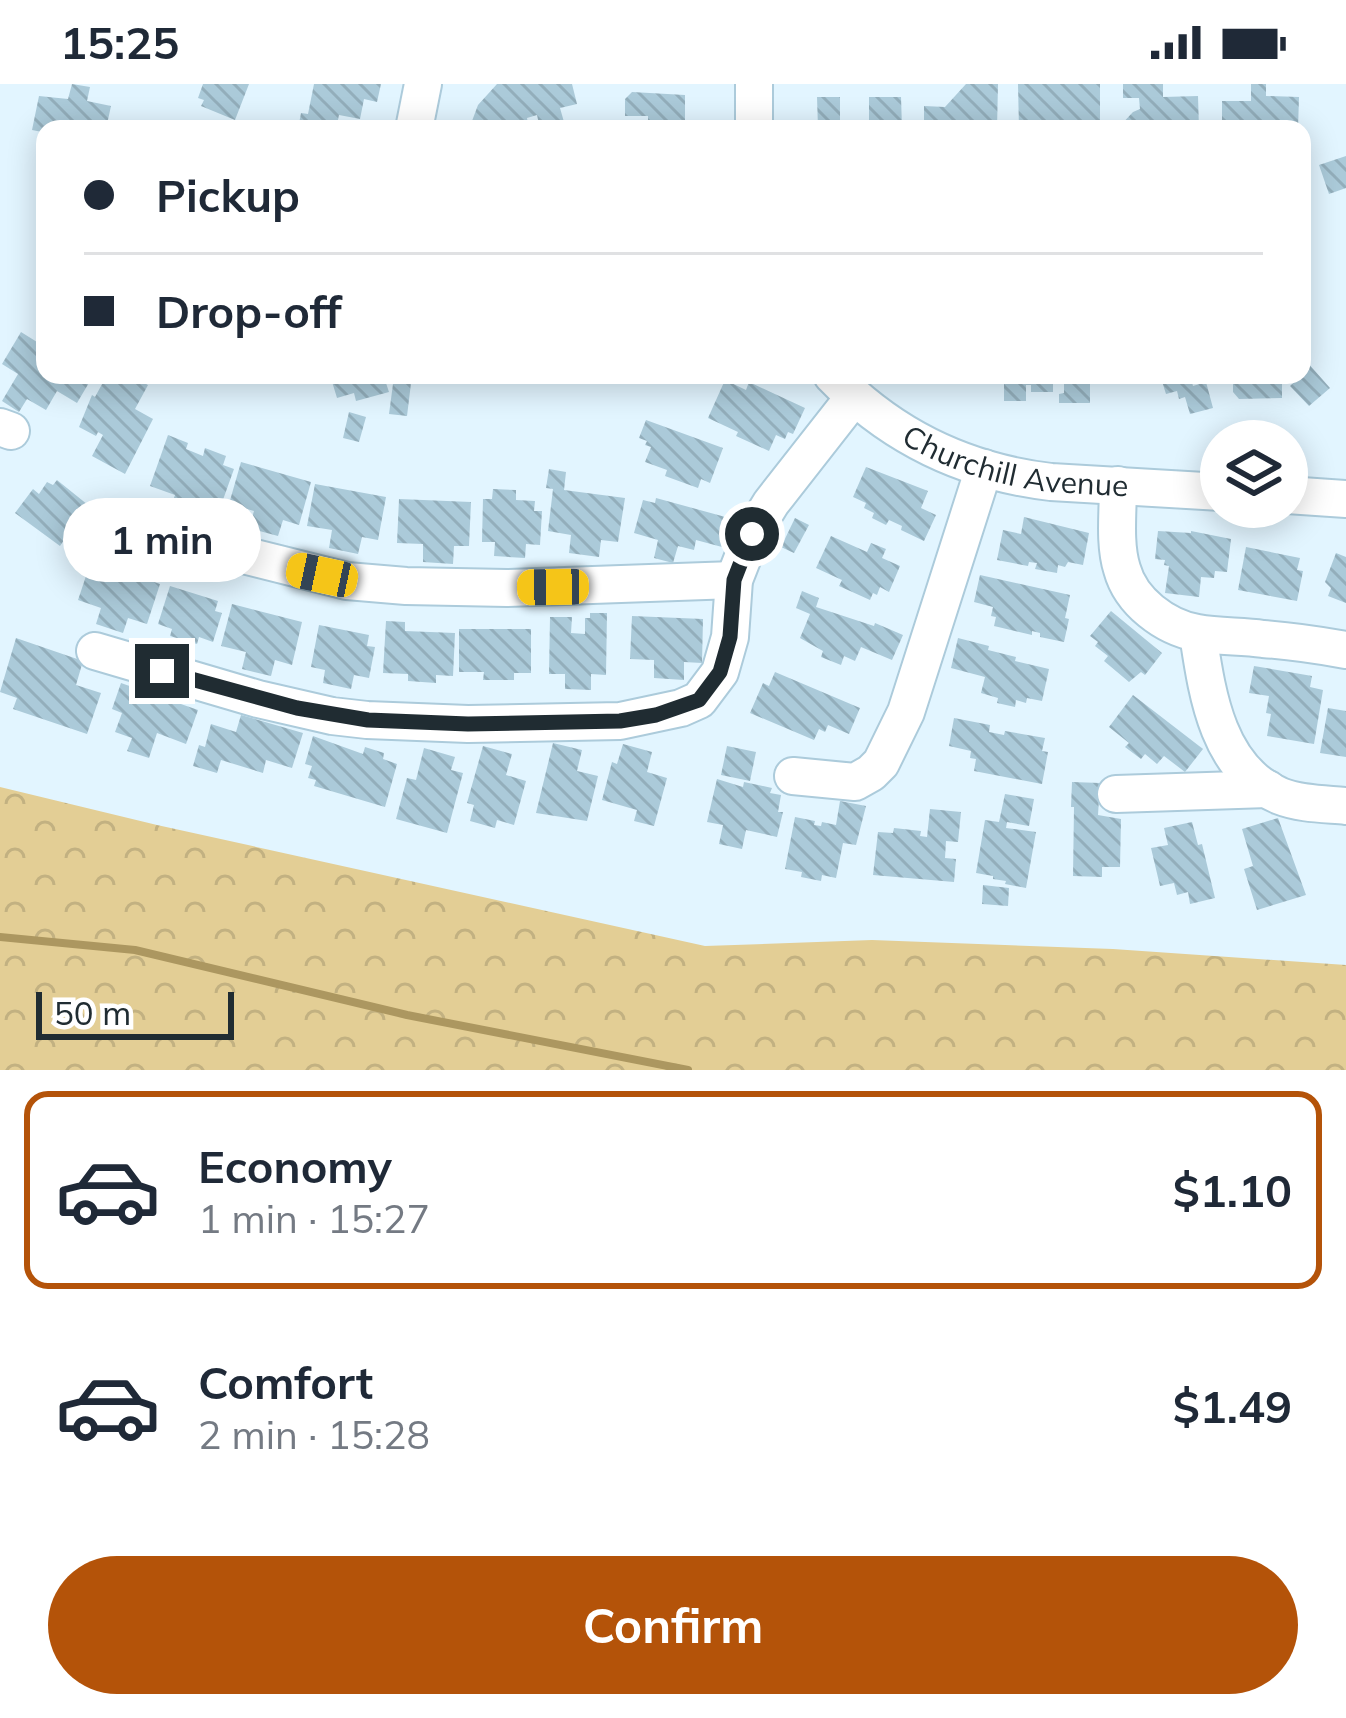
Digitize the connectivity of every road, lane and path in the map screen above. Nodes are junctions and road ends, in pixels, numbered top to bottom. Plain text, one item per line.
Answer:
1 (423, 84) edge
2 (754, 84) edge
3 (415, 120) edge
4 (754, 120) edge
5 (843, 386) edge
6 (984, 468) junction
7 (1118, 485) junction
8 (1200, 491) edge
9 (1308, 497) edge
10 (1346, 499) edge
11 (140, 530) dead end
12 (734, 580) junction
13 (1198, 634) junction
14 (1346, 650) edge
15 (95, 651) dead end
16 (793, 776) dead end
17 (1268, 789) junction
18 (1116, 794) dead end
19 (1346, 806) edge

1 - 3 street
2 - 4 street
5 - 6 street, Churchill Avenue
5 - 12 street
6 - 7 street, Churchill Avenue
6 - 16 street
7 - 8 street, Churchill Avenue
7 - 13 street
9 - 10 street
11 - 12 street
12 - 15 street
13 - 14 street
13 - 17 street
17 - 18 street
17 - 19 street

